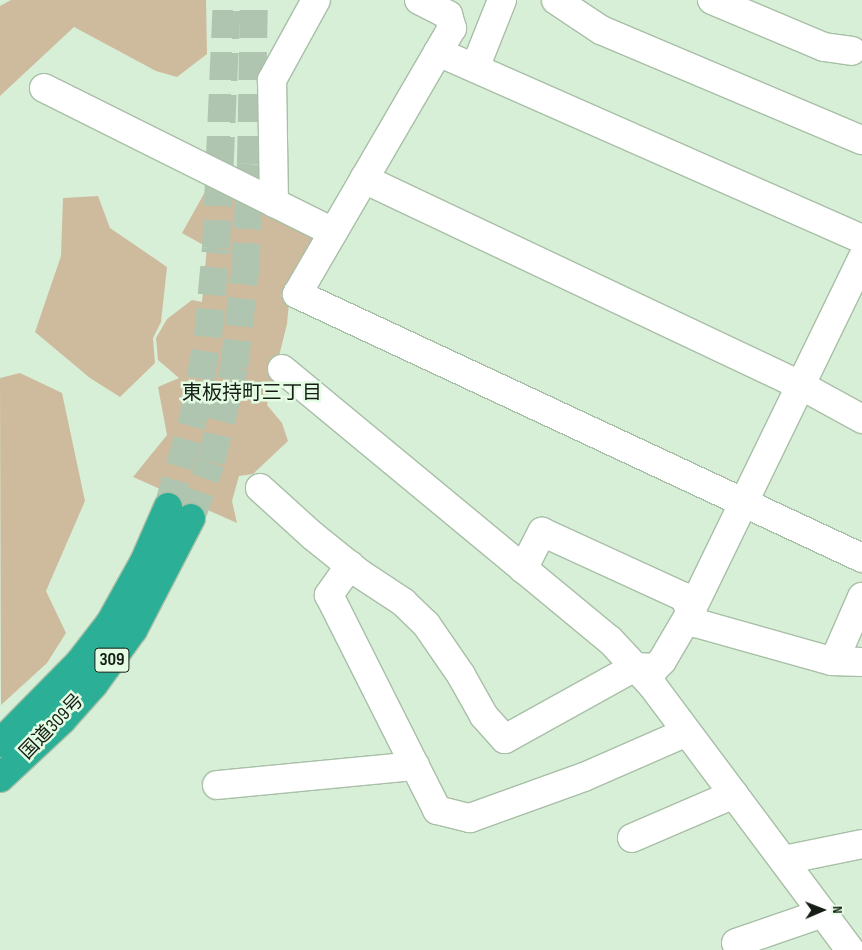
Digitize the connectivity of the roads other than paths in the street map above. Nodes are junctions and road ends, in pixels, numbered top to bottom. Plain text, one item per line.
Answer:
1 (316, 0) edge
2 (419, 0) edge
3 (502, 0) edge
4 (556, 0) edge
5 (712, 0) edge
6 (859, 49) edge
7 (438, 52) junction
8 (474, 68) junction
9 (44, 88) dead end
10 (862, 140) edge
11 (364, 179) junction
12 (274, 203) junction
13 (333, 232) junction
14 (862, 239) edge
15 (861, 264) edge
16 (282, 369) dead end
17 (800, 385) junction
18 (862, 419) edge
19 (260, 488) dead end
20 (743, 502) junction
21 (862, 558) edge
22 (350, 566) junction
23 (523, 569) junction
24 (862, 597) edge
25 (690, 611) junction
26 (834, 661) junction
27 (862, 662) edge
28 (635, 667) junction
29 (687, 732) junction
30 (0, 743) edge
31 (415, 766) junction
32 (0, 778) edge
33 (217, 785) dead end
34 (734, 794) junction
35 (632, 838) dead end
36 (862, 844) edge
37 (784, 860) junction
38 (823, 913) junction
39 (736, 943) dead end
40 (850, 950) edge

1 - 12 street
2 - 7 street
3 - 8 street
4 - 10 street
5 - 6 street
7 - 8 street
7 - 11 street
8 - 14 street
9 - 12 street
11 - 13 street
11 - 17 street
12 - 13 street
13 - 20 street
15 - 17 street
16 - 23 street
17 - 18 street
17 - 20 street
19 - 22 street
20 - 21 street
20 - 25 street
22 - 28 street
22 - 31 street
23 - 25 street
23 - 28 street
24 - 26 street
25 - 26 street
25 - 28 street
26 - 27 street
28 - 29 street
29 - 31 street
29 - 34 street
30 - 32 highway, 国道309号 / 309
31 - 33 street
34 - 35 street
34 - 37 street
36 - 37 street
37 - 38 street
38 - 39 street
38 - 40 street

